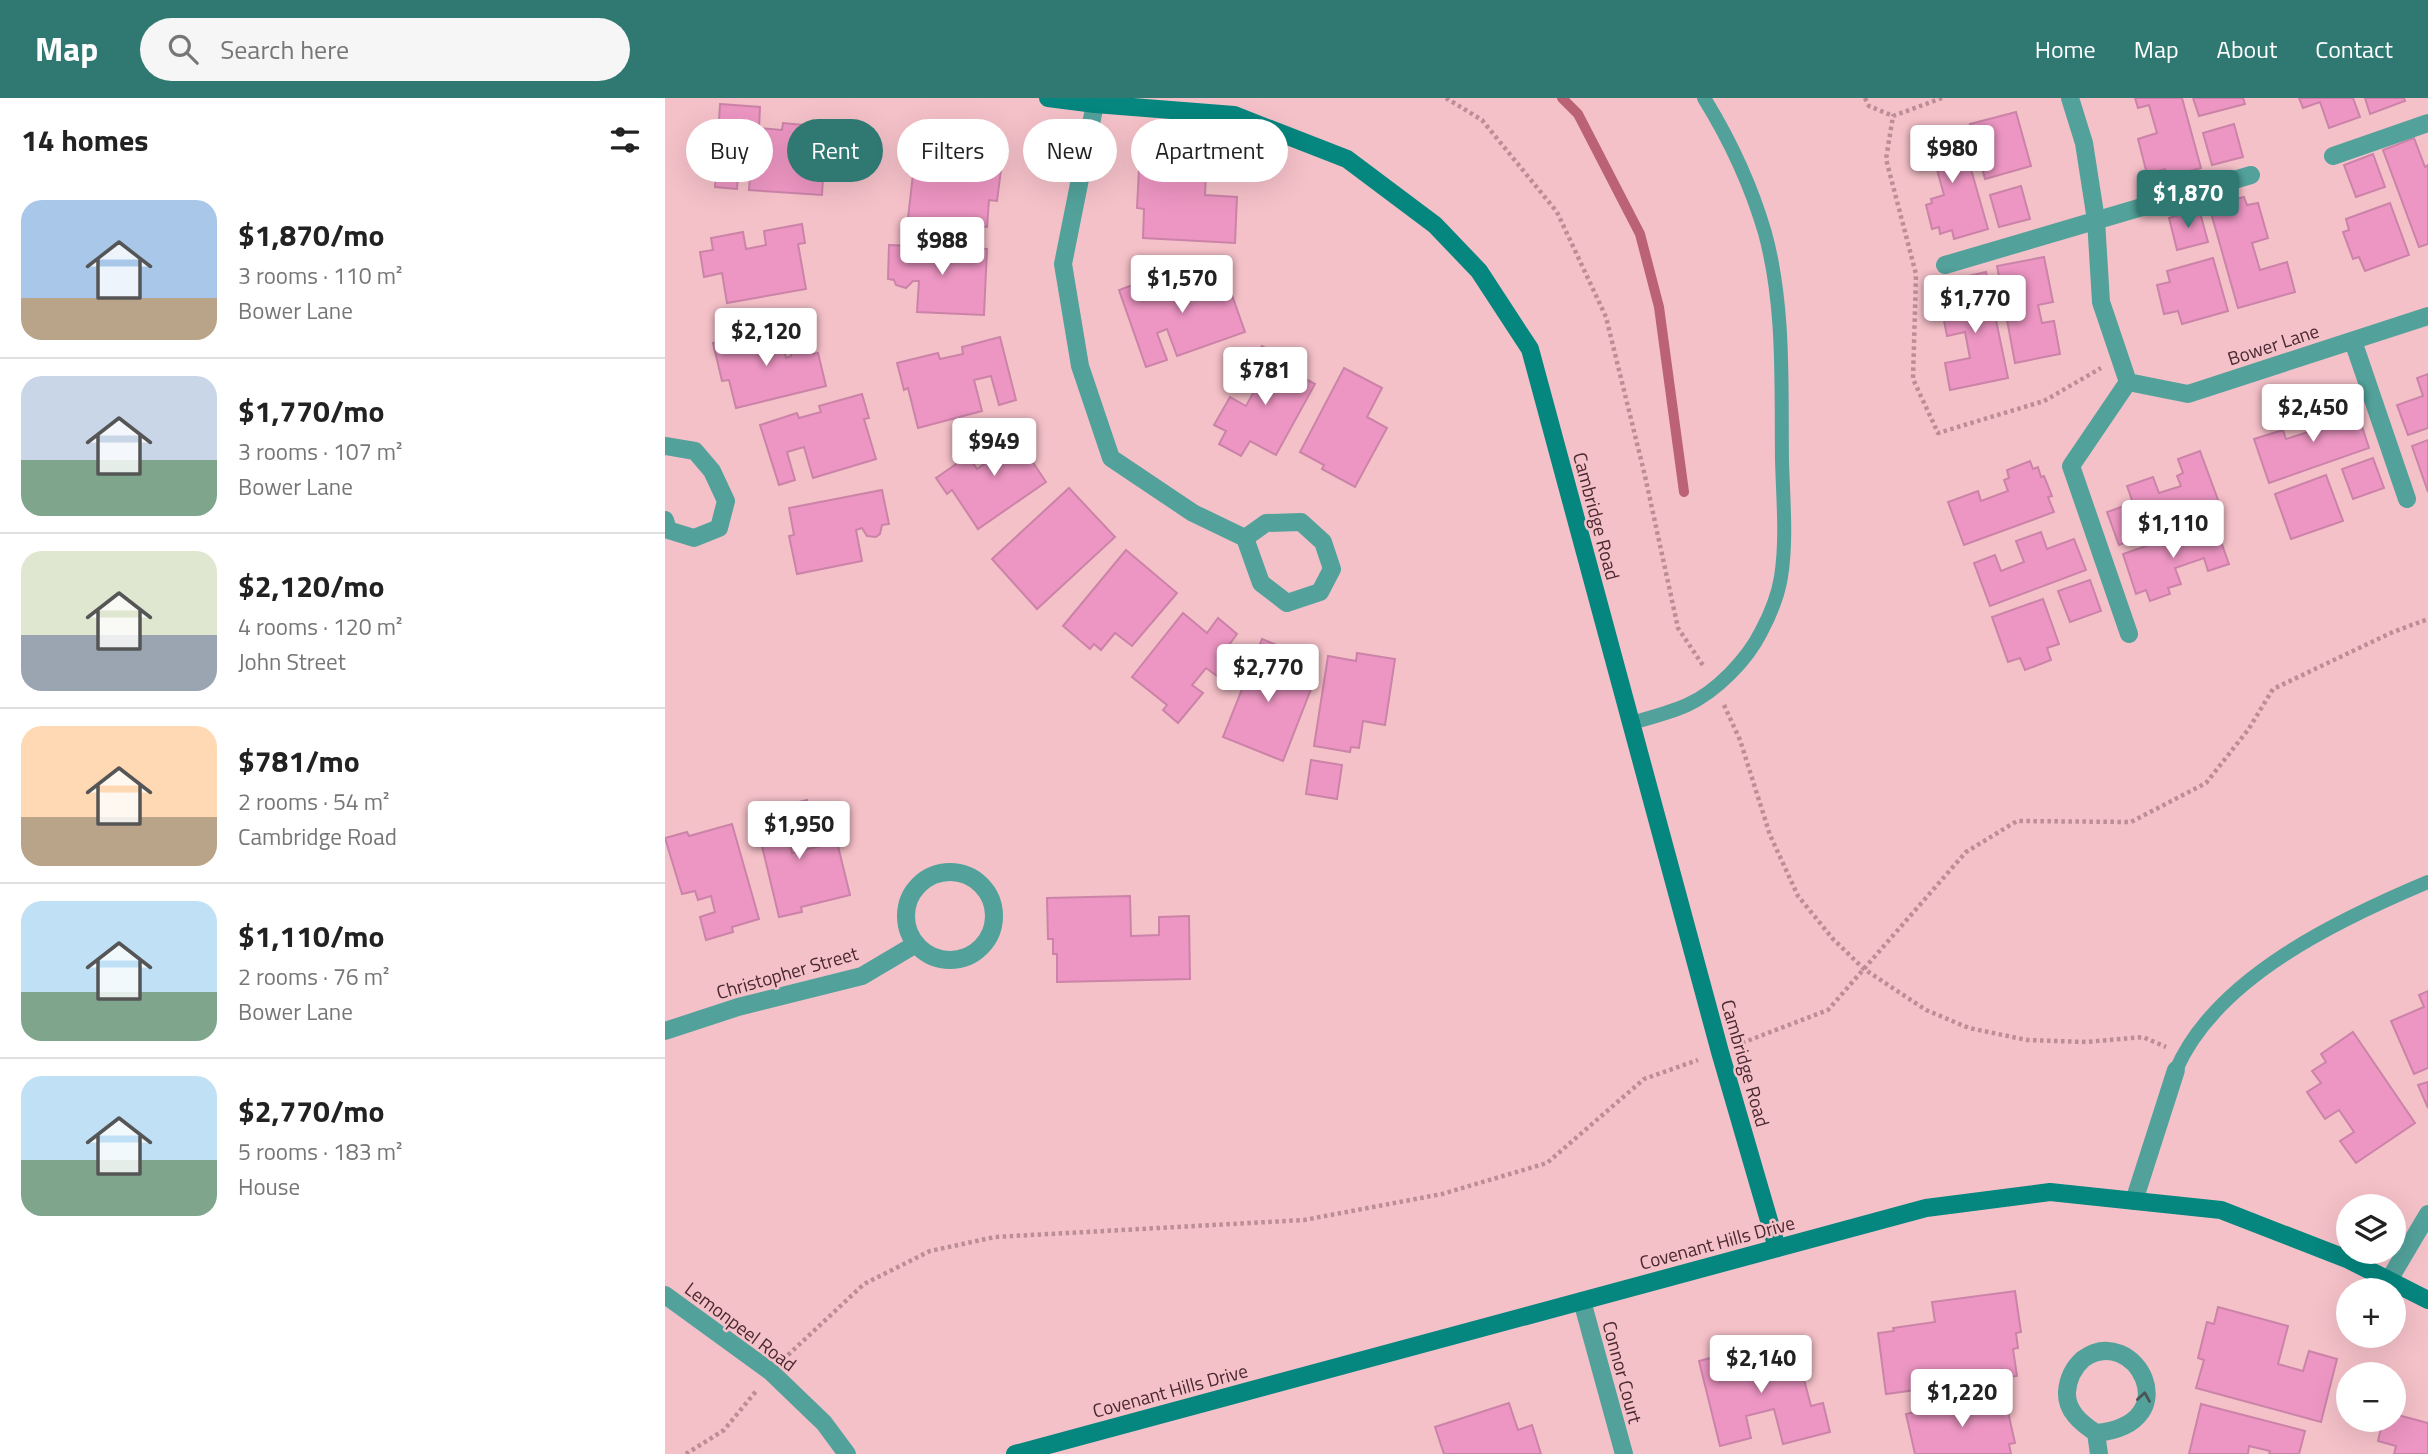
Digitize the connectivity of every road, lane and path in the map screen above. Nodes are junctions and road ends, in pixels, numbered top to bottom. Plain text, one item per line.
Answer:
1 (1048, 98) edge
2 (1446, 98) edge
3 (1704, 98) edge
4 (1865, 98) edge
5 (1943, 98) edge
6 (2070, 98) edge
7 (1095, 104) junction
8 (1893, 116) junction
9 (2428, 123) edge
10 (2333, 156) dead end
11 (2251, 175) dead end
12 (2097, 220) junction
13 (1945, 265) dead end
14 (2428, 316) edge
15 (2353, 341) junction
16 (2120, 357) junction
17 (2129, 382) junction
18 (665, 446) edge
19 (2407, 499) dead end
20 (665, 520) edge
21 (1245, 538) junction
22 (2428, 619) edge
23 (2129, 634) dead end
24 (1716, 686) junction
25 (1631, 723) junction
26 (2428, 882) edge
27 (916, 944) junction
28 (1864, 969) junction
29 (665, 1031) edge
30 (1720, 1052) junction
31 (2180, 1062) junction
32 (2134, 1201) junction
33 (2428, 1214) edge
34 (1777, 1248) junction
35 (2385, 1278) edge
36 (2390, 1278) edge
37 (2406, 1289) edge
38 (665, 1295) edge
39 (2428, 1300) edge
40 (1582, 1301) junction
41 (771, 1372) junction
42 (2096, 1433) junction
43 (686, 1454) edge
44 (847, 1454) edge
45 (1015, 1454) edge
46 (1624, 1454) edge
47 (2099, 1454) edge

1 - 7 street, Cambridge Road
2 - 24 path
3 - 24 lane
4 - 8 path
5 - 8 path
6 - 12 street
7 - 21 street
7 - 25 street, Cambridge Road
8 - 16 path
9 - 10 street
11 - 12 street
12 - 13 street
12 - 16 street
14 - 15 street, Bower Lane
15 - 17 street, Bower Lane
15 - 19 street
16 - 17 street
17 - 23 street
18 - 20 street
21 - 21 street
22 - 28 path
24 - 25 lane
24 - 28 path
25 - 30 street, Cambridge Road
26 - 31 lane
27 - 27 street
27 - 29 street, Christopher Street
28 - 30 path
28 - 31 path
30 - 34 street, Cambridge Road
30 - 41 path
31 - 32 street
32 - 34 street, Covenant Hills Drive
32 - 35 street, Covenant Hills Drive
33 - 36 street
34 - 40 street, Covenant Hills Drive
37 - 39 street, Covenant Hills Drive
38 - 41 street, Lemonpeel Road
40 - 45 street, Covenant Hills Drive
40 - 46 street, Connor Court
41 - 43 path
41 - 44 street, Lemonpeel Road
42 -> 42 street
42 - 47 street

